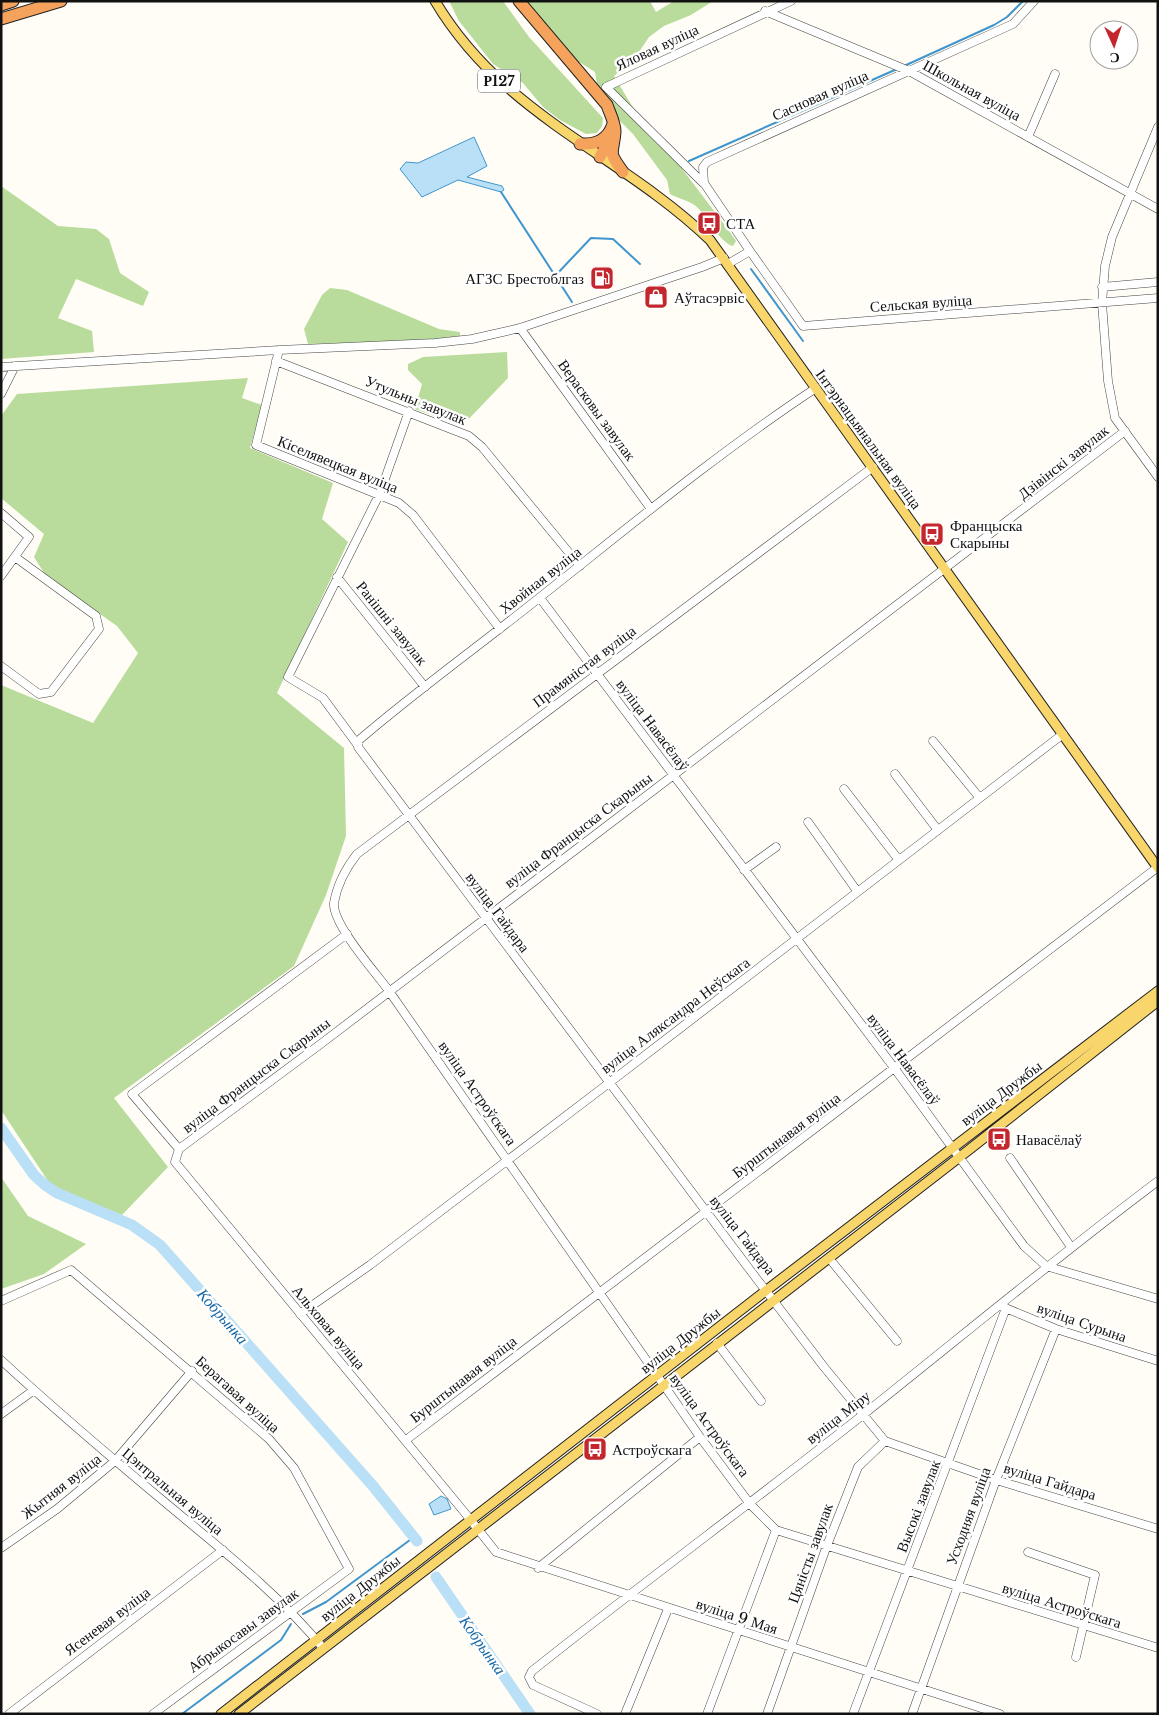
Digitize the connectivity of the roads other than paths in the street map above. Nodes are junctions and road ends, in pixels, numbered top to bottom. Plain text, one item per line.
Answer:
1 (13, 1) edge
2 (61, 1) edge
3 (435, 1) edge
4 (519, 1) edge
5 (791, 1) edge
6 (1034, 1) edge
7 (1, 5) edge
8 (765, 12) junction
9 (1, 20) edge
10 (909, 71) junction
11 (1055, 74) dead end
12 (614, 122) junction
13 (1158, 127) edge
14 (1028, 136) junction
15 (580, 144) junction
16 (600, 156) junction
17 (623, 172) junction
18 (704, 183) junction
19 (1130, 194) junction
20 (1158, 209) edge
21 (750, 251) junction
22 (726, 261) junction
23 (1158, 282) edge
24 (1102, 287) junction
25 (1158, 298) edge
26 (1102, 303) junction
27 (520, 328) junction
28 (279, 350) junction
29 (276, 361) junction
30 (15, 366) junction
31 (1, 367) edge
32 (816, 388) junction
33 (1, 394) edge
34 (409, 411) junction
35 (1125, 431) junction
36 (873, 467) junction
37 (1158, 476) edge
38 (380, 493) junction
39 (651, 508) junction
40 (1, 513) edge
41 (15, 557) junction
42 (580, 566) junction
43 (946, 569) junction
44 (1, 576) edge
45 (338, 577) junction
46 (540, 598) junction
47 (500, 629) junction
48 (1, 666) edge
49 (596, 673) junction
50 (425, 687) junction
51 (1063, 734) junction
52 (933, 741) dead end
53 (357, 744) junction
54 (895, 774) dead end
55 (674, 775) junction
56 (844, 789) dead end
57 (979, 797) junction
58 (408, 816) junction
59 (808, 822) dead end
60 (937, 829) junction
61 (776, 847) dead end
62 (898, 859) junction
63 (1158, 867) edge
64 (744, 870) junction
65 (857, 891) junction
66 (334, 904) joint
67 (485, 918) junction
68 (347, 934) junction
69 (796, 940) junction
70 (389, 991) junction
71 (1158, 991) edge
72 (1158, 1001) edge
73 (895, 1069) junction
74 (609, 1083) junction
75 (1003, 1108) junction
76 (953, 1147) junction
77 (179, 1149) junction
78 (960, 1157) junction
79 (1010, 1158) dead end
80 (507, 1159) junction
81 (1158, 1181) edge
82 (904, 1199) junction
83 (708, 1212) junction
84 (1071, 1247) junction
85 (822, 1249) junction
86 (833, 1263) dead end
87 (1046, 1266) junction
88 (767, 1289) junction
89 (599, 1291) junction
90 (1156, 1296) edge
91 (774, 1299) junction
92 (1, 1301) edge
93 (1003, 1306) junction
94 (300, 1314) junction
95 (1056, 1329) junction
96 (712, 1334) junction
97 (720, 1341) junction
98 (897, 1341) dead end
99 (1, 1360) edge
100 (1158, 1361) edge
101 (192, 1371) junction
102 (658, 1375) junction
103 (664, 1385) junction
104 (34, 1390) junction
105 (761, 1401) dead end
106 (1, 1414) edge
107 (863, 1415) junction
108 (609, 1427) junction
109 (700, 1437) junction
110 (406, 1440) junction
111 (886, 1441) junction
112 (115, 1461) junction
113 (949, 1463) junction
114 (526, 1477) junction
115 (996, 1480) junction
116 (750, 1504) junction
117 (470, 1519) junction
118 (477, 1528) junction
119 (1158, 1528) edge
120 (776, 1530) junction
121 (1, 1548) edge
122 (826, 1548) junction
123 (223, 1550) junction
124 (1028, 1552) dead end
125 (428, 1566) junction
126 (538, 1568) junction
127 (349, 1569) joint
128 (907, 1572) junction
129 (956, 1587) junction
130 (626, 1596) junction
131 (668, 1608) junction
132 (291, 1612) junction
133 (1082, 1625) junction
134 (738, 1631) junction
135 (316, 1639) junction
136 (323, 1648) junction
137 (790, 1648) junction
138 (1158, 1648) edge
139 (1076, 1657) dead end
140 (868, 1673) junction
141 (273, 1687) junction
142 (921, 1689) junction
143 (9, 1714) edge
144 (153, 1714) edge
145 (221, 1714) edge
146 (238, 1714) edge
147 (598, 1714) edge
148 (625, 1714) edge
149 (707, 1714) edge
150 (767, 1714) edge
151 (853, 1714) edge
152 (912, 1714) edge
153 (1000, 1714) edge

1 - 7 highway
2 - 9 highway
3 - 15 main road, Р127
4 - 12 highway
5 - 8 street, Яловая вуліца
6 - 10 street, Сасновая вуліца
8 - 10 street, Школьная вуліца
8 - 18 street, Яловая вуліца
10 - 14 street, Школьная вуліца
10 - 18 street, Сасновая вуліца
11 - 14 street
12 - 15 highway
12 - 16 highway
12 - 17 highway, Р127
13 - 19 street
14 - 19 street, Школьная вуліца
15 - 16 main road, Р127
16 - 17 main road, Р127
17 - 22 main road, Інтэрнацыянальная вуліца / Р127
18 - 21 street
19 - 20 street, Школьная вуліца
19 - 24 street
21 - 22 street
21 - 26 street, Сельская вуліца
22 - 27 street
22 - 32 main road, Інтэрнацыянальная вуліца
23 - 24 street
24 - 26 street
25 - 26 street, Сельская вуліца
26 - 35 street
27 - 28 street
27 - 39 street, Верасковы завулак
28 - 29 street
28 - 30 street
29 - 34 street, Утульны завулак
29 - 38 street, Кіселявецкая вуліца
30 - 31 street
30 - 33 street
32 - 36 main road, Інтэрнацыянальная вуліца
32 - 39 street, Хвойная вуліца
34 - 38 street
34 - 42 street, Утульны завулак
35 - 37 street
35 - 43 street, Дзівінскі завулак
36 - 43 main road, Інтэрнацыянальная вуліца
36 - 49 street, Прамяністая вуліца
38 - 45 street
38 - 47 street, Кіселявецкая вуліца
39 - 42 street, Хвойная вуліца
40 - 41 street
41 - 44 street
41 - 48 street
42 - 46 street, Хвойная вуліца
43 - 51 main road, Інтэрнацыянальная вуліца
43 - 55 street, вуліца Францыска Скарыны
45 - 50 street, Ранішні завулак
45 - 53 street
46 - 47 street, Хвойная вуліца
46 - 49 street, вуліца Навасёлаў
47 - 50 street, Хвойная вуліца
49 - 55 street, вуліца Навасёлаў
49 - 58 street, Прамяністая вуліца
50 - 53 street, Хвойная вуліца
51 - 57 street, вуліца Аляксандра Неўскага
51 - 63 main road, Інтэрнацыянальная вуліца
52 - 57 street
53 - 58 street
54 - 60 street
55 - 64 street, вуліца Навасёлаў
55 - 67 street, вуліца Францыска Скарыны
56 - 62 street
57 - 60 street, вуліца Аляксандра Неўскага
58 - 66 street, Прамяністая вуліца
58 - 67 street, вуліца Гайдара
59 - 65 street
60 - 62 street, вуліца Аляксандра Неўскага
61 - 64 street
62 - 65 street, вуліца Аляксандра Неўскага
63 - 73 street, Бурштынавая вуліца
64 - 69 street, вуліца Навасёлаў
65 - 69 street, вуліца Аляксандра Неўскага
66 - 68 street, вуліца Астроўскага
67 - 70 street, вуліца Францыска Скарыны
67 - 74 street, вуліца Гайдара
68 - 70 street, вуліца Астроўскага
68 - 77 street
69 - 73 street, вуліца Навасёлаў
69 - 74 street, вуліца Аляксандра Неўскага
70 - 77 street, вуліца Францыска Скарыны
70 - 80 street, вуліца Астроўскага
71 - 75 main road, вуліца Дружбы
72 - 78 main road, вуліца Дружбы
73 - 76 street, вуліца Навасёлаў
73 - 83 street, Бурштынавая вуліца
74 - 80 street, вуліца Аляксандра Неўскага
74 - 83 street, вуліца Гайдара
75 - 76 main road, вуліца Дружбы
75 - 78 main road
76 - 78 street, вуліца Навасёлаў
76 - 82 main road
76 - 85 main road, вуліца Дружбы
77 - 94 street, Альховая вуліца
78 - 82 main road, вуліца Дружбы
78 - 87 street, вуліца Навасёлаў
79 - 84 street
80 - 89 street, вуліца Астроўскага
80 - 94 street, вуліца Аляксандра Неўскага
81 - 84 street, вуліца Міру
82 - 91 main road, вуліца Дружбы
83 - 88 street, вуліца Гайдара
83 - 89 street, Бурштынавая вуліца
84 - 87 street, вуліца Міру
85 - 88 main road, вуліца Дружбы
85 - 91 main road
86 - 98 street
87 - 90 street, вуліца Навасёлаў
87 - 93 street, вуліца Міру
88 - 91 street, вуліца Гайдара
88 - 96 main road, вуліца Дружбы
88 - 97 main road
89 - 102 street, вуліца Астроўскага
89 - 110 street, Бурштынавая вуліца
91 - 97 main road, вуліца Дружбы
91 - 107 street, вуліца Гайдара
92 - 101 street, Берагавая вуліца
93 - 95 street, вуліца Сурына
93 - 107 street, вуліца Міру
93 - 113 street, Высокі завулак
94 - 110 street, Альховая вуліца
95 - 100 street, вуліца Сурына
95 - 115 street, Усходняя вуліца
96 - 102 main road, вуліца Дружбы
96 - 103 main road
97 - 103 main road, вуліца Дружбы
97 - 105 street
99 - 104 street, Цэнтральная вуліца
101 - 112 street, Жытняя вуліца
101 - 127 street, Берагавая вуліца
102 - 103 street, вуліца Астроўскага
102 - 108 main road
102 - 114 main road, вуліца Дружбы
103 - 108 main road, вуліца Дружбы
103 - 109 street, вуліца Астроўскага
104 - 106 street
104 - 112 street, Цэнтральная вуліца
107 - 111 street, вуліца Гайдара
107 - 116 street, вуліца Міру
108 - 118 main road, вуліца Дружбы
109 - 116 street, вуліца Астроўскага
109 - 126 street
110 - 117 street, Альховая вуліца
111 - 113 street, вуліца Гайдара
111 - 122 street, Цяністы завулак
112 - 121 street, Жытняя вуліца
112 - 123 street, Цэнтральная вуліца
113 - 115 street, вуліца Гайдара
113 - 128 street, Высокі завулак
114 - 117 main road, вуліца Дружбы
114 - 118 main road
115 - 119 street, вуліца Гайдара
115 - 129 street, Усходняя вуліца
116 - 120 street, вуліца Астроўскага
116 - 130 street, вуліца Міру
117 - 118 street
117 - 125 main road
117 - 135 main road, вуліца Дружбы
118 - 125 main road, вуліца Дружбы
118 - 126 street, вуліца 9 Мая
120 - 122 street, вуліца Астроўскага
120 - 134 street
122 - 128 street, вуліца Астроўскага
122 - 137 street, Цяністы завулак
123 - 132 street, Цэнтральная вуліца
123 - 143 street, Ясеневая вуліца
124 - 133 street
125 - 136 main road, вуліца Дружбы
126 - 130 street, вуліца 9 Мая
127 - 132 street, Абрыкосавы завулак
128 - 129 street, вуліца Астроўскага
128 - 140 street, Высокі завулак
129 - 133 street, вуліца Астроўскага
129 - 142 street, Усходняя вуліца
130 - 131 street, вуліца 9 Мая
130 - 147 street, вуліца Міру
131 - 134 street, вуліца 9 Мая
131 - 148 street
132 - 135 street, Цэнтральная вуліца
132 - 144 street, Абрыкосавы завулак
133 - 138 street, вуліца Астроўскага
133 - 139 street
134 - 137 street, вуліца 9 Мая
134 - 149 street
135 - 136 street, Цэнтральная вуліца
135 - 141 main road
135 - 145 main road, вуліца Дружбы
136 - 141 main road, вуліца Дружбы
137 - 140 street, вуліца 9 Мая
137 - 150 street, Цяністы завулак
140 - 142 street, вуліца 9 Мая
140 - 151 street, Высокі завулак
141 - 146 main road, вуліца Дружбы
142 - 152 street, Усходняя вуліца
142 - 153 street, вуліца 9 Мая

